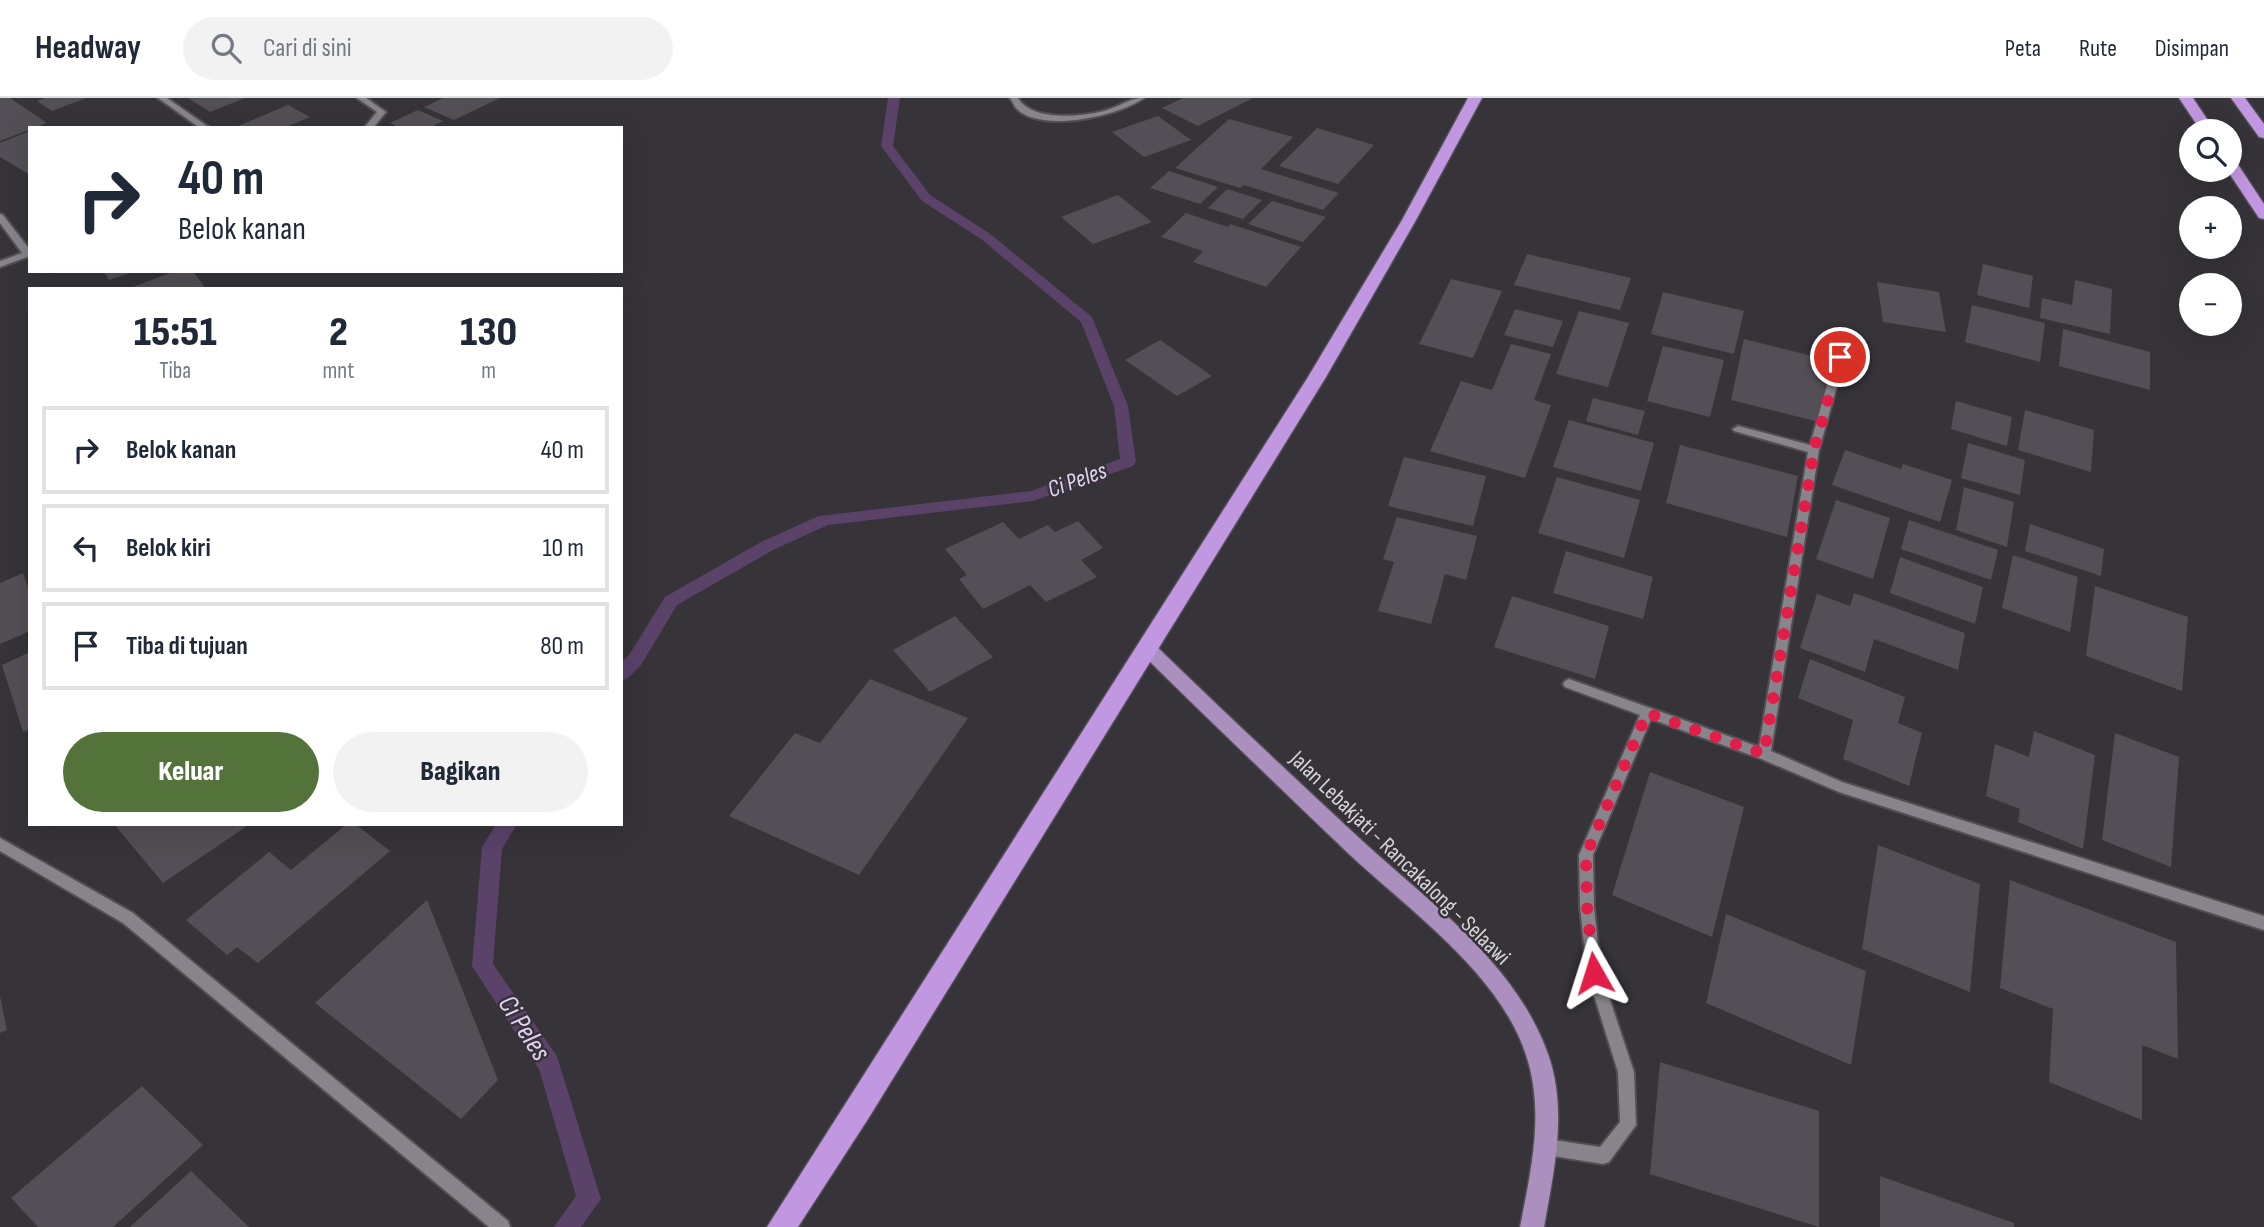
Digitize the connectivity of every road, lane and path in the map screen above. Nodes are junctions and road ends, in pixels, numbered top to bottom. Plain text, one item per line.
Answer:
1 (162, 98) edge
2 (361, 98) edge
3 (1014, 98) edge
4 (1140, 98) edge
5 (1475, 98) edge
6 (2186, 98) edge
7 (2238, 98) edge
8 (2200, 119) edge
9 (203, 126) edge
10 (370, 126) edge
11 (2264, 134) edge
12 (2242, 181) edge
13 (2264, 215) edge
14 (0, 217) edge
15 (28, 253) edge
16 (28, 254) edge
17 (0, 264) edge
18 (1840, 357) dead end
19 (1738, 429) dead end
20 (1814, 450) junction
21 (1146, 647) junction
22 (1569, 684) dead end
23 (1647, 713) junction
24 (1764, 754) junction
25 (0, 844) edge
26 (2264, 923) edge
27 (1548, 1147) junction
28 (502, 1227) edge
29 (780, 1227) edge
30 (1532, 1227) edge

1 - 9 street
2 - 10 street
3 - 4 street
5 - 21 highway
6 - 8 highway
7 - 11 highway
12 - 13 highway
14 - 15 street
16 - 17 street
18 - 20 street
19 - 20 street
20 - 24 street
21 - 27 main road, Jalan Lebakjati - Rancakalong - Selaawi
21 - 29 highway
22 - 23 street
23 - 24 street
23 - 27 street
24 - 26 street
25 - 28 street
27 - 30 main road, Jalan Lebakjati - Rancakalong - Selaawi

